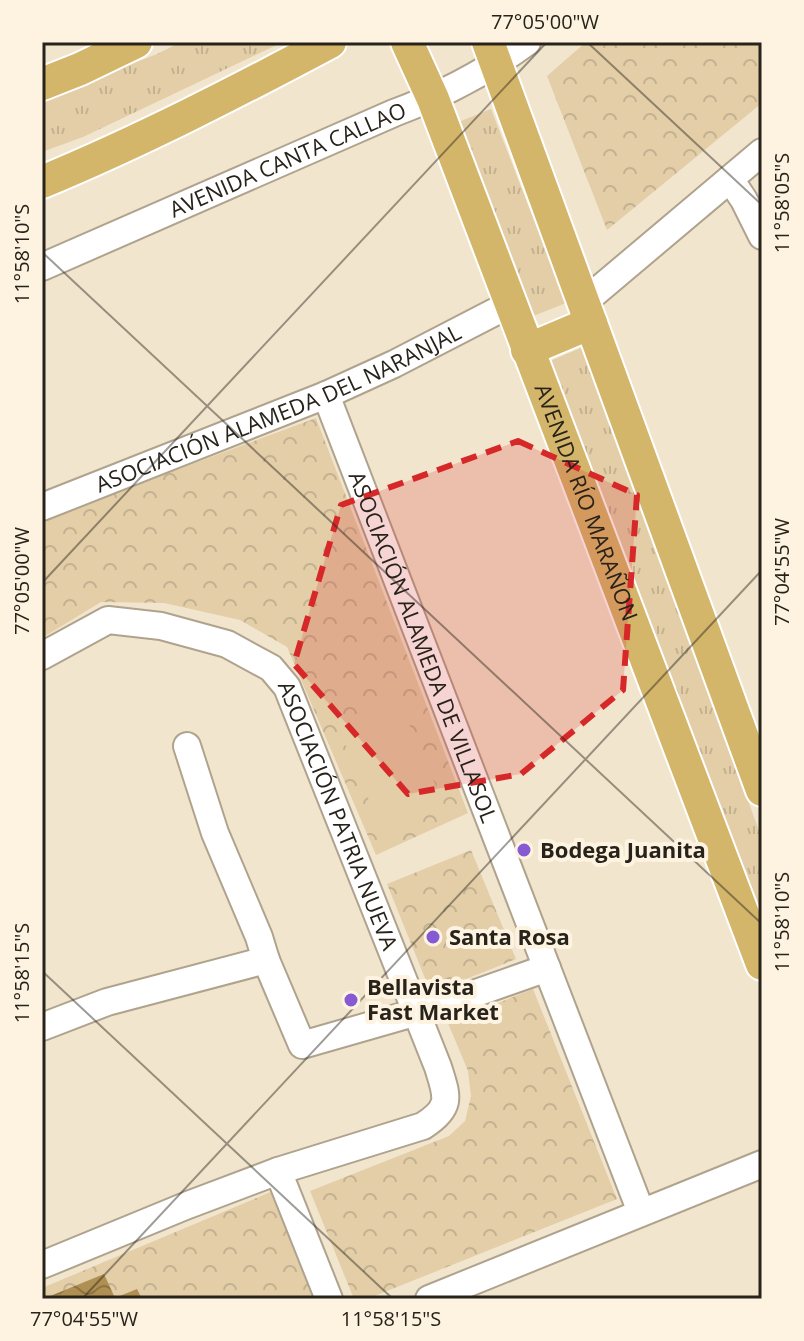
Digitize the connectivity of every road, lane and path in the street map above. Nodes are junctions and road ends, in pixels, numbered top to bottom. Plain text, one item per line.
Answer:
1 (136, 42) edge
2 (330, 42) edge
3 (407, 42) edge
4 (527, 42) edge
5 (492, 53) edge
6 (42, 84) edge
7 (433, 99) junction
8 (762, 152) edge
9 (730, 179) junction
10 (42, 182) edge
11 (762, 236) edge
12 (42, 267) edge
13 (510, 304) junction
14 (588, 312) junction
15 (527, 350) junction
16 (326, 395) junction
17 (42, 507) edge
18 (42, 656) edge
19 (187, 746) dead end
20 (762, 790) edge
21 (266, 960) junction
22 (762, 964) edge
23 (547, 968) junction
24 (416, 1012) junction
25 (42, 1027) edge
26 (762, 1164) edge
27 (278, 1171) junction
28 (641, 1212) junction
29 (42, 1265) edge
30 (329, 1299) edge
31 (429, 1299) edge

1 - 6 main road
2 - 10 main road
3 - 7 main road, AVENIDA RÍO MARAÑON
4 - 5 street, AVENIDA CANTA CALLAO
5 - 7 street, AVENIDA CANTA CALLAO
5 - 14 main road
7 - 12 street, AVENIDA CANTA CALLAO
7 - 13 main road, AVENIDA RÍO MARAÑON
8 - 9 street
9 - 11 street
9 - 14 street
13 - 15 main road, AVENIDA RÍO MARAÑON
13 - 16 street, ASOCIACIÓN ALAMEDA DEL NARANJAL
14 - 15 main road
14 - 20 main road
15 - 22 main road, AVENIDA RÍO MARAÑON
16 - 17 street, ASOCIACIÓN ALAMEDA DEL NARANJAL
16 - 23 street, ASOCIACIÓN ALAMEDA DE VILLASOL
18 - 24 street, ASOCIACIÓN PATRIA NUEVA
19 - 21 street
21 - 24 street
21 - 25 street
23 - 24 street
23 - 28 street, ASOCIACIÓN ALAMEDA DE VILLASOL
24 - 27 street, ASOCIACIÓN PATRIA NUEVA
26 - 28 street
27 - 29 street, ASOCIACIÓN PATRIA NUEVA
27 - 30 street
28 - 31 street

